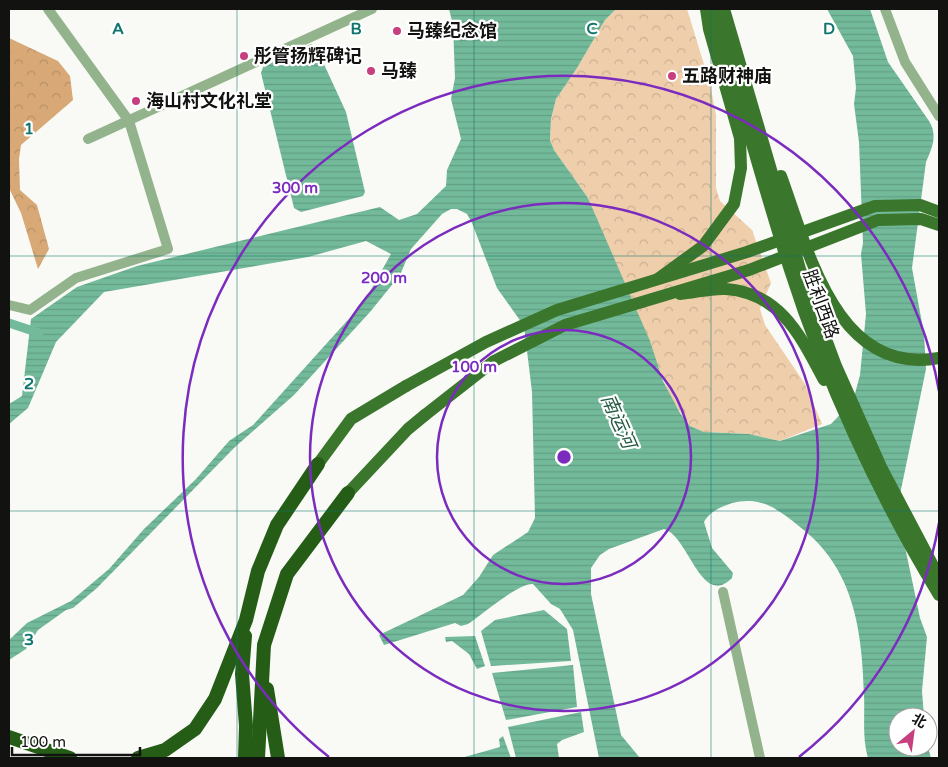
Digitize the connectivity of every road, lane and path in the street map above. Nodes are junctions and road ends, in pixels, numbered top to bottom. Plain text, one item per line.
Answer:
1 (48, 9) edge
2 (372, 9) edge
3 (706, 9) edge
4 (713, 9) edge
5 (724, 9) edge
6 (885, 9) edge
7 (746, 84) junction
8 (939, 116) edge
9 (129, 121) junction
10 (88, 138) dead end
11 (939, 212) edge
12 (939, 225) edge
13 (656, 280) junction
14 (659, 297) junction
15 (9, 305) edge
16 (939, 358) edge
17 (318, 464) joint
18 (873, 472) junction
19 (348, 493) joint
20 (939, 577) edge
21 (723, 592) dead end
22 (939, 595) edge
23 (246, 620) junction
24 (263, 664) junction
25 (9, 737) edge
26 (277, 754) edge
27 (70, 758) edge
28 (138, 758) edge
29 (245, 758) edge
30 (258, 758) edge
31 (760, 758) edge

1 - 9 street
2 - 9 street
3 - 13 main road
4 - 18 main road, 胜利西路
5 - 7 main road, 胜利西路
6 - 8 street
7 - 16 main road
7 - 20 main road, 胜利西路
9 - 10 street
9 - 15 street
11 - 13 main road, bridge
12 - 14 main road, bridge
13 - 17 main road, bridge
14 - 18 main road, bridge
14 - 19 main road, bridge
17 - 23 highway
18 - 22 main road, 胜利西路
19 - 24 highway
21 - 31 street
23 - 28 highway
23 - 29 highway
24 - 26 highway
24 - 30 highway
25 - 27 highway

